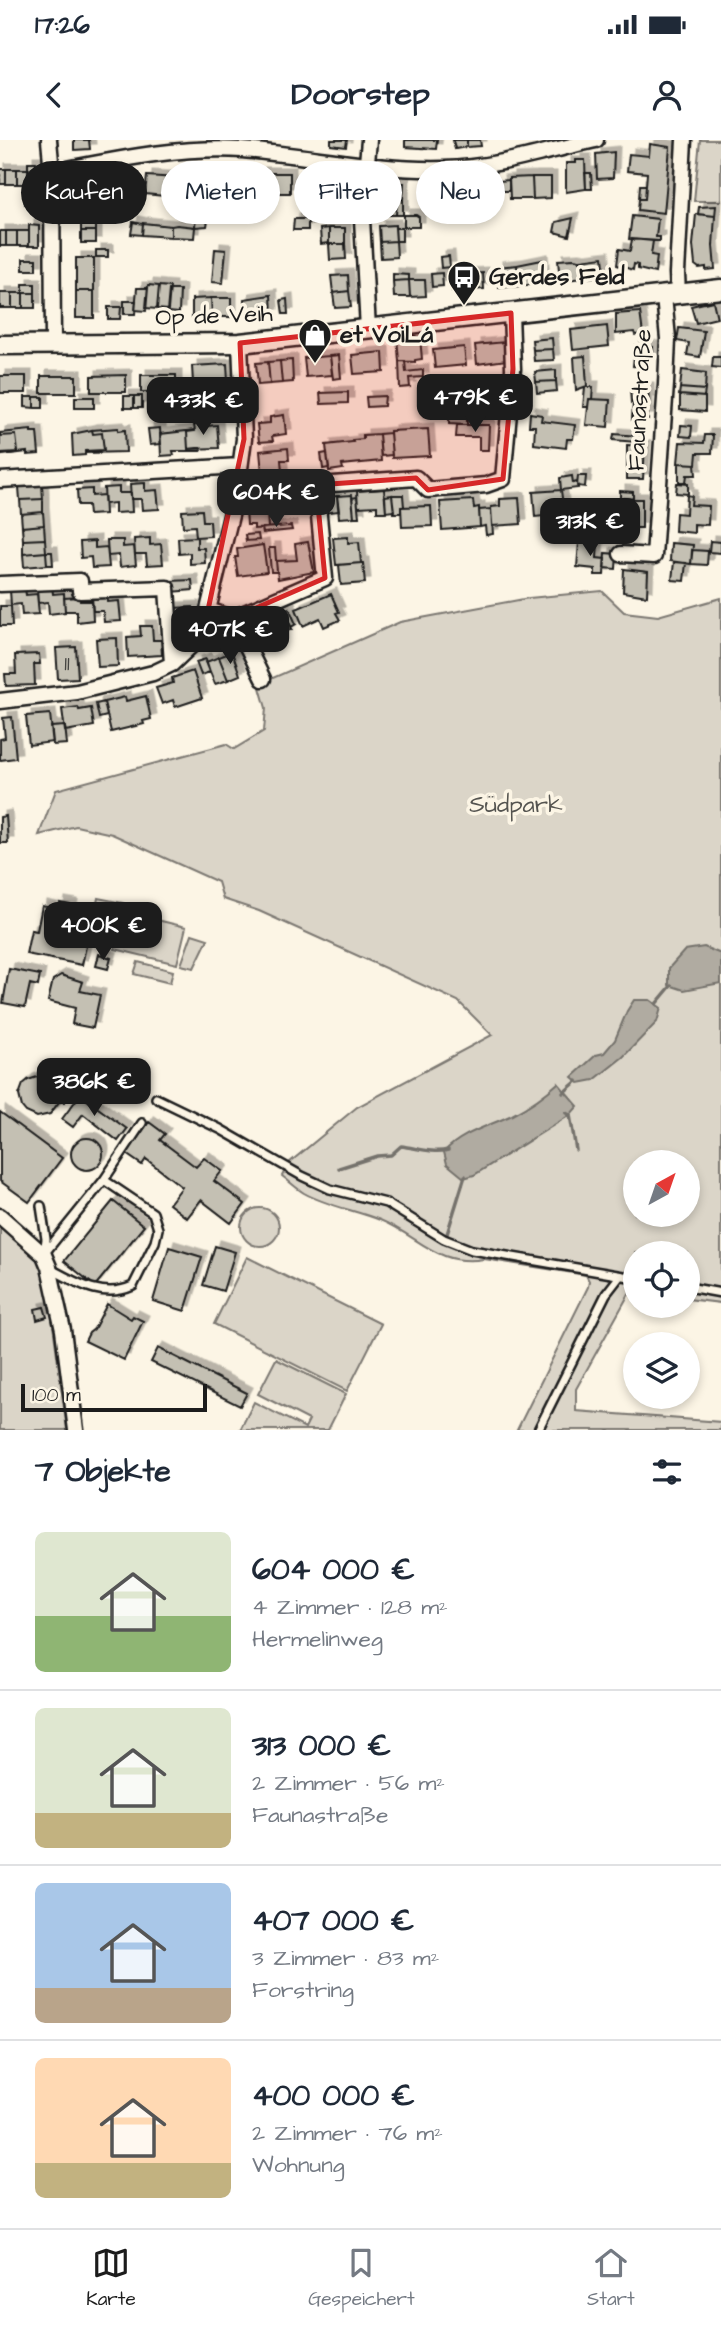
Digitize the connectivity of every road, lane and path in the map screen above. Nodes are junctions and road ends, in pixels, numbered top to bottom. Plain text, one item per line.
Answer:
1 (49, 140) edge
2 (369, 140) edge
3 (596, 140) edge
4 (684, 140) edge
5 (51, 161) edge
6 (108, 161) edge
7 (327, 161) edge
8 (367, 161) edge
9 (402, 168) edge
10 (52, 224) edge
11 (362, 224) edge
12 (721, 289) edge
13 (671, 295) junction
14 (511, 313) junction
15 (368, 329) junction
16 (240, 343) junction
17 (53, 344) junction
18 (0, 345) edge
19 (240, 466) junction
20 (0, 480) edge
21 (316, 485) junction
22 (237, 491) junction
23 (621, 554) dead end
24 (0, 584) edge
25 (208, 610) junction
26 (233, 618) junction
27 (172, 664) junction
28 (263, 679) dead end
29 (0, 701) edge
30 (156, 1098) dead end
31 (142, 1123) dead end
32 (104, 1180) junction
33 (41, 1206) dead end
34 (0, 1216) edge
35 (46, 1261) junction
36 (621, 1276) joint
37 (700, 1289) edge
38 (721, 1293) edge
39 (76, 1430) edge
40 (538, 1430) edge

1 - 5 street
2 - 8 street
3 - 9 street
4 - 13 street
6 - 7 street
10 - 17 street
11 - 15 street
12 - 13 street, Op de Veih
13 - 14 street, Op de Veih
13 - 23 street, Faunastraße
14 - 15 street, Op de Veih
14 - 21 street
15 - 16 street, Op de Veih
16 - 17 street, Op de Veih
16 - 19 street
17 - 18 street, Op de Veih
19 - 20 street
19 - 22 street
21 - 22 street
21 - 26 street
22 - 25 street
24 - 27 street
25 - 26 street
25 - 27 street
26 - 28 street
27 - 29 street
30 - 36 lane
31 - 32 lane
32 - 35 lane
32 - 35 lane
33 - 35 lane
34 - 35 street
35 - 39 street
36 - 40 lane
37 - 38 lane

